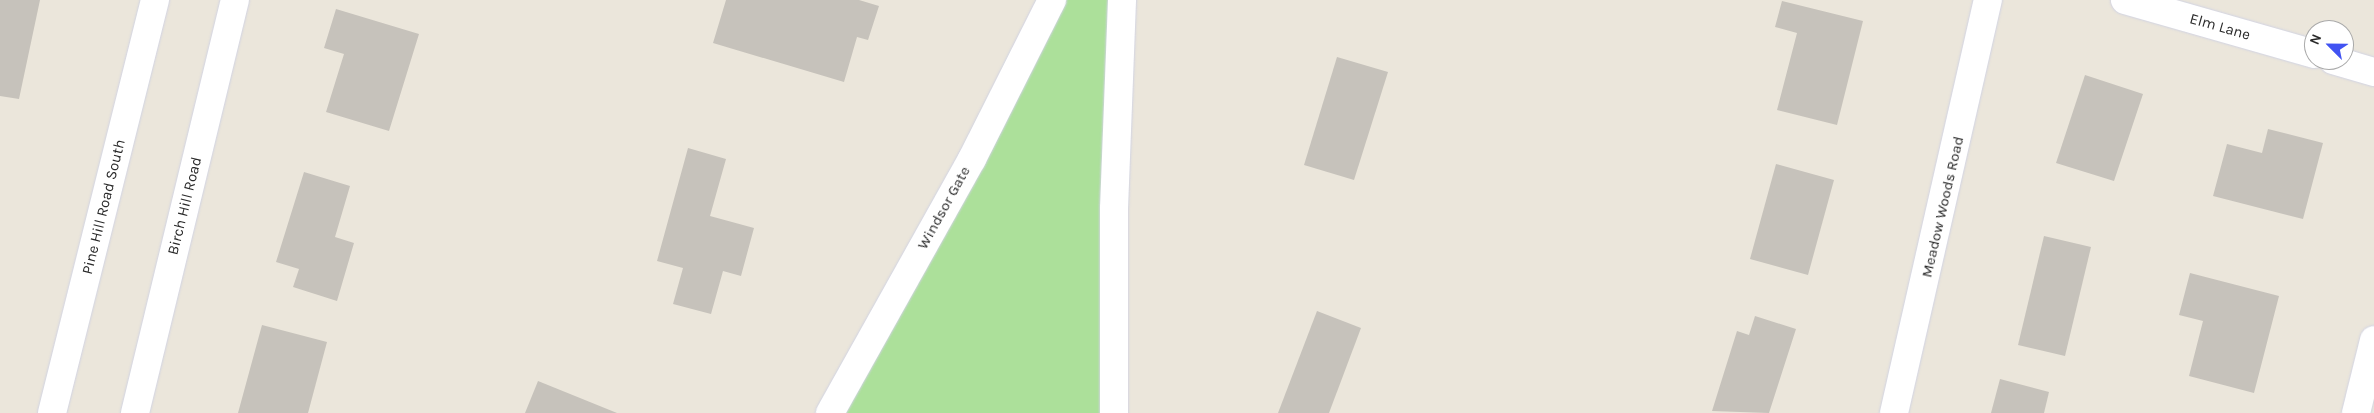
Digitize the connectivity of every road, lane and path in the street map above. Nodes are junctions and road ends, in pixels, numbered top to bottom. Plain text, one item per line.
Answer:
1 (155, 0) edge
2 (235, 0) edge
3 (1052, 0) edge
4 (1122, 0) edge
5 (1988, 0) edge
6 (2125, 0) edge
7 (2304, 51) edge
8 (2354, 66) edge
9 (2374, 72) edge
10 (2374, 340) edge
11 (52, 413) edge
12 (135, 413) edge
13 (830, 413) edge
14 (1114, 413) edge
15 (1894, 413) edge
16 (2356, 413) edge

1 - 11 street, Pine Hill Road South
2 - 12 street, Birch Hill Road
3 - 13 street, Windsor Gate
4 - 14 street
5 - 15 street, Meadow Woods Road
6 - 7 street, Elm Lane
8 - 9 street
10 - 16 street

